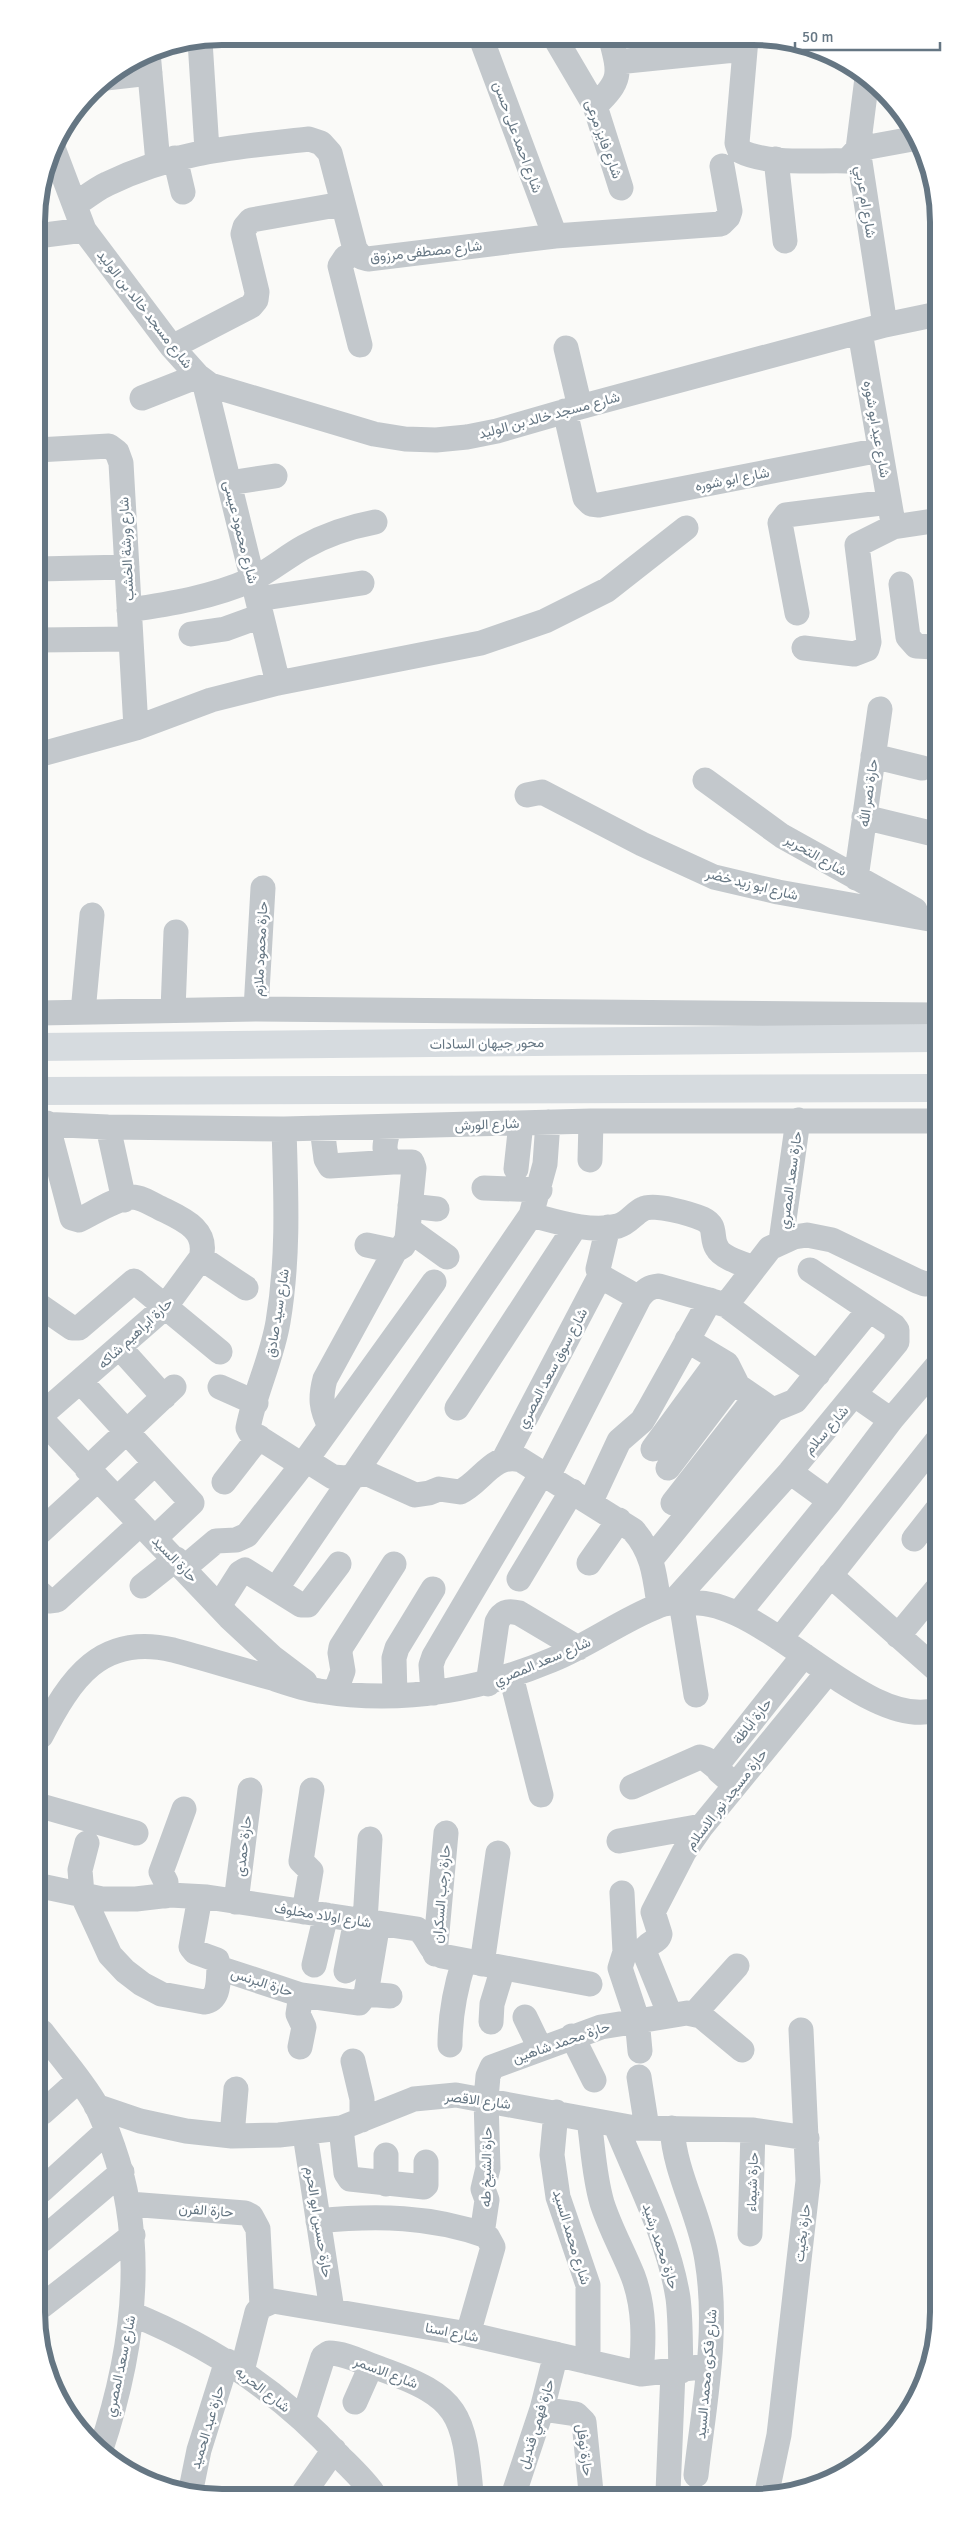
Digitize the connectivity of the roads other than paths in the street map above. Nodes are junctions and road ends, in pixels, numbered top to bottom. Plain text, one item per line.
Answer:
1 (484, 45) edge
2 (559, 45) edge
3 (723, 45) edge
4 (745, 45) edge
5 (200, 47) edge
6 (614, 50) edge
7 (149, 63) edge
8 (135, 68) edge
9 (866, 86) edge
10 (595, 106) junction
11 (909, 140) edge
12 (858, 149) junction
13 (207, 150) junction
14 (57, 158) edge
15 (731, 158) junction
16 (776, 159) junction
17 (167, 160) junction
18 (622, 188) dead end
19 (183, 192) dead end
20 (342, 204) junction
21 (75, 205) junction
22 (84, 230) junction
23 (45, 235) edge
24 (555, 236) junction
25 (785, 241) dead end
26 (358, 253) junction
27 (930, 316) edge
28 (885, 325) junction
29 (860, 332) junction
30 (360, 344) dead end
31 (172, 347) junction
32 (566, 348) dead end
33 (201, 378) junction
34 (142, 398) dead end
35 (572, 409) junction
36 (45, 450) edge
37 (880, 450) junction
38 (275, 476) dead end
39 (229, 483) junction
40 (889, 502) junction
41 (375, 522) dead end
42 (930, 522) edge
43 (893, 527) junction
44 (686, 528) dead end
45 (127, 567) junction
46 (45, 569) edge
47 (362, 583) dead end
48 (901, 584) dead end
49 (257, 598) junction
50 (129, 610) junction
51 (797, 613) dead end
52 (190, 634) dead end
53 (131, 639) junction
54 (45, 640) edge
55 (930, 647) edge
56 (804, 648) dead end
57 (278, 683) junction
58 (880, 709) dead end
59 (136, 728) junction
60 (45, 753) edge
61 (873, 756) junction
62 (922, 768) dead end
63 (705, 780) dead end
64 (527, 795) dead end
65 (864, 817) junction
66 (930, 833) edge
67 (856, 878) junction
68 (263, 888) dead end
69 (92, 915) dead end
70 (930, 918) edge
71 (930, 919) edge
72 (176, 932) dead end
73 (256, 1009) junction
74 (173, 1010) junction
75 (83, 1012) junction
76 (45, 1013) edge
77 (930, 1015) edge
78 (930, 1038) edge
79 (45, 1048) edge
80 (930, 1088) edge
81 (45, 1091) edge
82 (798, 1120) junction
83 (591, 1121) junction
84 (930, 1121) edge
85 (548, 1122) junction
86 (45, 1123) edge
87 (521, 1123) junction
88 (108, 1127) junction
89 (389, 1127) junction
90 (284, 1128) junction
91 (322, 1128) junction
92 (45, 1130) edge
93 (590, 1160) dead end
94 (393, 1162) junction
95 (516, 1169) dead end
96 (484, 1188) dead end
97 (540, 1190) junction
98 (124, 1200) junction
99 (437, 1209) dead end
100 (531, 1215) junction
101 (409, 1218) junction
102 (608, 1226) junction
103 (575, 1227) junction
104 (782, 1241) junction
105 (367, 1246) dead end
106 (395, 1251) junction
107 (447, 1257) dead end
108 (201, 1258) junction
109 (754, 1268) junction
110 (810, 1270) dead end
111 (600, 1276) junction
112 (434, 1282) dead end
113 (930, 1283) edge
114 (246, 1288) dead end
115 (639, 1298) junction
116 (718, 1303) junction
117 (165, 1307) junction
118 (45, 1309) edge
119 (869, 1310) junction
120 (688, 1340) junction
121 (120, 1348) junction
122 (220, 1352) dead end
123 (719, 1359) junction
124 (818, 1374) junction
125 (930, 1374) edge
126 (734, 1381) junction
127 (81, 1382) junction
128 (220, 1387) dead end
129 (855, 1395) junction
130 (256, 1402) junction
131 (764, 1404) junction
132 (457, 1408) dead end
133 (45, 1413) edge
134 (891, 1420) junction
135 (45, 1422) edge
136 (330, 1426) junction
137 (126, 1432) junction
138 (258, 1437) junction
139 (930, 1450) edge
140 (504, 1459) junction
141 (155, 1463) junction
142 (304, 1463) junction
143 (790, 1472) junction
144 (93, 1474) junction
145 (356, 1475) junction
146 (545, 1475) junction
147 (224, 1482) dead end
148 (581, 1497) junction
149 (117, 1499) junction
150 (830, 1501) junction
151 (673, 1503) dead end
152 (930, 1519) edge
153 (619, 1520) junction
154 (45, 1527) edge
155 (147, 1531) junction
156 (914, 1539) dead end
157 (652, 1558) junction
158 (180, 1563) junction
159 (589, 1563) dead end
160 (339, 1564) dead end
161 (394, 1564) dead end
162 (830, 1575) junction
163 (519, 1579) dead end
164 (142, 1586) dead end
165 (276, 1589) junction
166 (45, 1597) edge
167 (930, 1597) edge
168 (671, 1603) junction
169 (219, 1606) junction
170 (738, 1614) junction
171 (456, 1619) junction
172 (898, 1636) junction
173 (780, 1639) junction
174 (578, 1648) junction
175 (804, 1655) junction
176 (930, 1664) edge
177 (828, 1672) junction
178 (512, 1676) junction
179 (488, 1684) junction
180 (326, 1692) junction
181 (433, 1693) junction
182 (696, 1694) dead end
183 (395, 1696) junction
184 (930, 1710) edge
185 (45, 1730) edge
186 (717, 1768) junction
187 (735, 1785) junction
188 (632, 1786) dead end
189 (250, 1790) dead end
190 (312, 1790) dead end
191 (541, 1795) dead end
192 (45, 1807) edge
193 (184, 1809) dead end
194 (702, 1826) junction
195 (136, 1833) dead end
196 (446, 1833) dead end
197 (370, 1839) dead end
198 (619, 1842) dead end
199 (87, 1843) dead end
200 (498, 1853) dead end
201 (45, 1887) edge
202 (622, 1893) dead end
203 (82, 1894) junction
204 (165, 1896) junction
205 (200, 1897) junction
206 (236, 1902) junction
207 (315, 1914) junction
208 (366, 1921) junction
209 (436, 1954) junction
210 (483, 1964) junction
211 (314, 1965) dead end
212 (737, 1966) dead end
213 (220, 1968) junction
214 (346, 1971) dead end
215 (590, 1984) dead end
216 (301, 1995) junction
217 (694, 2014) junction
218 (670, 2016) junction
219 (525, 2017) dead end
220 (637, 2019) junction
221 (490, 2022) dead end
222 (801, 2030) dead end
223 (572, 2036) junction
224 (45, 2040) edge
225 (450, 2045) dead end
226 (300, 2047) dead end
227 (540, 2048) junction
228 (742, 2050) dead end
229 (640, 2051) dead end
230 (353, 2061) dead end
231 (639, 2077) dead end
232 (79, 2080) junction
233 (594, 2080) dead end
234 (236, 2089) dead end
235 (486, 2100) junction
236 (96, 2106) junction
237 (45, 2110) edge
238 (556, 2112) junction
239 (590, 2120) junction
240 (352, 2124) junction
241 (616, 2126) junction
242 (647, 2128) junction
243 (672, 2128) junction
244 (753, 2130) junction
245 (107, 2131) junction
246 (305, 2134) junction
247 (232, 2136) junction
248 (808, 2138) junction
249 (386, 2155) dead end
250 (426, 2162) dead end
251 (122, 2172) junction
252 (386, 2184) junction
253 (45, 2187) edge
254 (129, 2204) junction
255 (318, 2221) junction
256 (133, 2234) junction
257 (482, 2234) junction
258 (750, 2234) dead end
259 (45, 2237) edge
260 (45, 2304) edge
261 (262, 2306) junction
262 (332, 2310) junction
263 (132, 2314) junction
264 (468, 2334) junction
265 (556, 2354) junction
266 (588, 2362) junction
267 (234, 2366) junction
268 (371, 2366) junction
269 (709, 2366) junction
270 (677, 2371) junction
271 (641, 2374) junction
272 (355, 2402) dead end
273 (542, 2409) junction
274 (304, 2420) junction
275 (103, 2443) edge
276 (334, 2450) junction
277 (696, 2476) dead end
278 (192, 2486) edge
279 (307, 2489) edge
280 (369, 2489) edge
281 (471, 2489) edge
282 (515, 2489) edge
283 (591, 2489) edge
284 (668, 2489) edge
285 (768, 2489) edge

1 - 24 street, شارع احمد على حسن
2 - 10 street, شارع فايز مرعى
3 - 6 street
4 - 15 street
5 - 13 street
6 - 10 street
7 - 8 street
7 - 17 street
9 - 12 street, شارع ام عربي
10 - 18 street, شارع فايز مرعى
11 - 12 street
12 - 16 street
12 - 28 street, شارع ام عربي
13 - 17 street, شارع مصطفى مرزوق
13 - 20 street, شارع مصطفى مرزوق
14 - 21 street, شارع مسجد خالد بن الوليد
15 - 16 street
15 - 24 street, شارع مصطفى مرزوق
16 - 25 street
17 - 19 street
17 - 21 street, شارع مصطفى مرزوق
20 - 26 street, شارع مصطفى مرزوق
20 - 31 street
21 - 22 street, شارع مسجد خالد بن الوليد
22 - 23 street
22 - 31 street, شارع مسجد خالد بن الوليد
24 - 26 street, شارع مصطفى مرزوق
26 - 30 street
27 - 28 street, شارع مسجد خالد بن الوليد
28 - 29 street, شارع مسجد خالد بن الوليد
29 - 35 street, شارع مسجد خالد بن الوليد
29 - 37 street, شارع عيد ابو شوره
31 - 33 street, شارع مسجد خالد بن الوليد
32 - 35 street
33 - 34 street
33 - 35 street, شارع مسجد خالد بن الوليد
33 - 39 street, شارع محمود عيسى
35 - 37 street, شارع ابو شوره
36 - 45 street, شارع ورشة الخشب
37 - 40 street, شارع عيد ابو شوره
38 - 39 street
39 - 49 street, شارع محمود عيسى
40 - 43 street, شارع عيد ابو شوره
40 - 51 street
41 - 49 street
42 - 43 street
43 - 56 street
44 - 57 street
45 - 46 street
45 - 50 street, شارع ورشة الخشب
47 - 49 street
48 - 55 street
49 - 50 street
49 - 52 street
49 - 57 street, شارع محمود عيسى
50 - 53 street, شارع ورشة الخشب
53 - 54 street
53 - 59 street, شارع ورشة الخشب
57 - 59 street
58 - 61 street, حارة نصر الله
59 - 60 street
61 - 62 street
61 - 65 street, حارة نصر الله
63 - 67 street, شارع التحرير
64 - 71 street, شارع ابو زيد خضر
65 - 66 street
65 - 67 street, حارة نصر الله
67 - 70 street, شارع التحرير
68 - 73 street, حارة محمود ملازم
69 - 75 street
72 - 74 street
73 - 74 street
73 - 77 street
74 - 75 street
75 - 76 street
78 - 79 main road, محور جيهان السادات
80 - 81 main road
82 - 83 street, شارع الورش
82 - 84 street, شارع الورش
82 - 104 street, حارة سعد المصري
83 - 85 street, شارع الورش
83 - 93 street
85 - 87 street, شارع الورش
85 - 97 street
86 - 88 street, شارع الورش
87 - 89 street, شارع الورش
87 - 95 street
88 - 90 street, شارع الورش
88 - 98 street
89 - 91 street, شارع الورش
89 - 94 street
90 - 91 street, شارع الورش
90 - 130 street, شارع سيد صادق
91 - 94 street
92 - 98 street
94 - 101 street
96 - 97 street
97 - 100 street
98 - 108 street
99 - 101 street
100 - 103 street
100 - 145 street
101 - 106 street
101 - 107 street
102 - 103 street
102 - 109 street
102 - 111 street
103 - 132 street
104 - 109 street
104 - 113 street
105 - 106 street
106 - 136 street
108 - 114 street
108 - 117 street, حارة ابراهيم شاكه
109 - 116 street
110 - 119 street, شارع سلام
111 - 115 street
111 - 140 street, شارع سوق سعد المصري
112 - 136 street
115 - 116 street
115 - 146 street
116 - 120 street
116 - 124 street
117 - 118 street
117 - 121 street, حارة ابراهيم شاكه
117 - 122 street
119 - 124 street
119 - 129 street, شارع سلام
120 - 123 street
120 - 148 street
121 - 127 street, حارة ابراهيم شاكه
121 - 137 street
123 - 126 street
123 - 126 street
124 - 131 street
125 - 134 street
126 - 131 street
127 - 133 street, حارة ابراهيم شاكه
127 - 137 street
128 - 130 street
129 - 134 street
129 - 143 street, شارع سلام
130 - 138 street, شارع سيد صادق
131 - 151 street
131 - 157 street
134 - 150 street
135 - 144 street, حارة السيد
136 - 142 street
137 - 141 street
137 - 144 street
138 - 142 street
138 - 147 street
139 - 162 street
140 - 145 street
140 - 146 street
141 - 149 street
141 - 155 street
142 - 145 street
142 - 158 street
143 - 150 street
143 - 168 street, شارع سلام
144 - 149 street, حارة السيد
144 - 154 street
145 - 165 street
146 - 148 street
146 - 171 street
148 - 153 street
148 - 163 street
149 - 155 street, حارة السيد
150 - 170 street
152 - 156 street
153 - 157 street
153 - 159 street
155 - 158 street, حارة السيد
155 - 166 street
157 - 168 street
158 - 164 street
158 - 169 street, حارة السيد
160 - 165 street
161 - 180 street
162 - 172 street
162 - 173 street
165 - 169 street
167 - 172 street
168 - 170 street
168 - 174 street, شارع سعد المصري
168 - 182 street
169 - 180 street, حارة السيد
170 - 173 street
171 - 181 street
171 - 183 street
172 - 176 street
173 - 175 street
174 - 178 street, شارع سعد المصري
174 - 179 street
175 - 177 street
175 - 186 street, حارة أباظة
177 - 184 street
177 - 187 street, حارة مسجد نور الاسلام
178 - 179 street, شارع سعد المصري
178 - 191 street
179 - 181 street, شارع سعد المصري
180 - 183 street, شارع سعد المصري
180 - 185 street, شارع سعد المصري
181 - 183 street, شارع سعد المصري
186 - 187 street
186 - 188 street
187 - 194 street, حارة مسجد نور الاسلام
189 - 206 street, حارة حمدى
190 - 207 street
192 - 195 street
193 - 204 street
194 - 198 street
194 - 218 street, حارة مسجد نور الاسلام
196 - 209 street, حارة رجب السكران
197 - 208 street
199 - 203 street
200 - 210 street
201 - 203 street, شارع اولاد مخلوف
202 - 220 street
203 - 204 street, شارع اولاد مخلوف
203 - 213 street
204 - 205 street, شارع اولاد مخلوف
205 - 206 street, شارع اولاد مخلوف
205 - 213 street, حارة البرنس
206 - 207 street, شارع اولاد مخلوف
207 - 208 street, شارع اولاد مخلوف
207 - 211 street
208 - 209 street, شارع اولاد مخلوف
208 - 214 street
208 - 216 street, حارة البرنس
209 - 210 street
210 - 215 street
210 - 221 street
210 - 225 street
212 - 217 street
213 - 216 street, حارة البرنس
216 - 226 street
217 - 218 street, حارة محمد شاهين
217 - 228 street
218 - 220 street, حارة محمد شاهين
219 - 227 street
220 - 223 street, حارة محمد شاهين
220 - 229 street
222 - 248 street, حارة بخيت
223 - 227 street, حارة محمد شاهين
223 - 233 street
224 - 232 street, شارع سعد المصري
227 - 235 street, حارة محمد شاهين
230 - 240 street
231 - 242 street
232 - 236 street, شارع سعد المصري
232 - 237 street
234 - 247 street
235 - 238 street, شارع الاقصر
235 - 240 street, شارع الاقصر
235 - 257 street, حارة الشيخ طه
236 - 245 street, شارع سعد المصري
236 - 247 street, شارع الاقصر
238 - 239 street, شارع الاقصر
238 - 266 street, شارع محمد السيد
239 - 241 street, شارع الاقصر
239 - 271 street
240 - 246 street, شارع الاقصر
240 - 252 street
241 - 242 street, شارع الاقصر
241 - 270 street, حارة محمد رشيد
242 - 243 street, شارع الاقصر
243 - 244 street, شارع الاقصر
243 - 269 street, شارع فكرى محمد السيد
244 - 248 street, شارع الاقصر
244 - 258 street, حارة شيماء
245 - 251 street, شارع سعد المصري
245 - 253 street
246 - 247 street, شارع الاقصر
246 - 255 street, حارة حسين ابو الحرم
248 - 285 street, حارة بخيت
249 - 252 street
250 - 252 street
251 - 254 street, شارع سعد المصري
251 - 259 street
254 - 256 street, شارع سعد المصري
254 - 261 street, حارة الفرن
255 - 257 street
255 - 262 street, حارة حسين ابو الحرم
256 - 260 street
256 - 263 street, شارع سعد المصري
257 - 264 street
261 - 262 street, شارع اسنا
261 - 267 street
262 - 264 street, شارع اسنا
263 - 267 street, شارع الحريه
263 - 275 street, شارع سعد المصري
264 - 265 street, شارع اسنا
265 - 266 street, شارع اسنا
265 - 273 street, حارة فهمي قنديل
266 - 271 street, شارع اسنا
267 - 274 street, شارع الحريه
267 - 278 street, حارة عبد الحميد
268 - 272 street
268 - 274 street, شارع الاسمر
268 - 281 street, شارع الاسمر
269 - 270 street, شارع اسنا
269 - 277 street, شارع فكرى محمد السيد
270 - 271 street, شارع اسنا
270 - 284 street, حارة محمد رشيد
273 - 282 street, حارة فهمي قنديل
273 - 283 street, حارة نوفل
274 - 276 street, شارع الحريه
276 - 279 street
276 - 280 street, شارع الحريه

